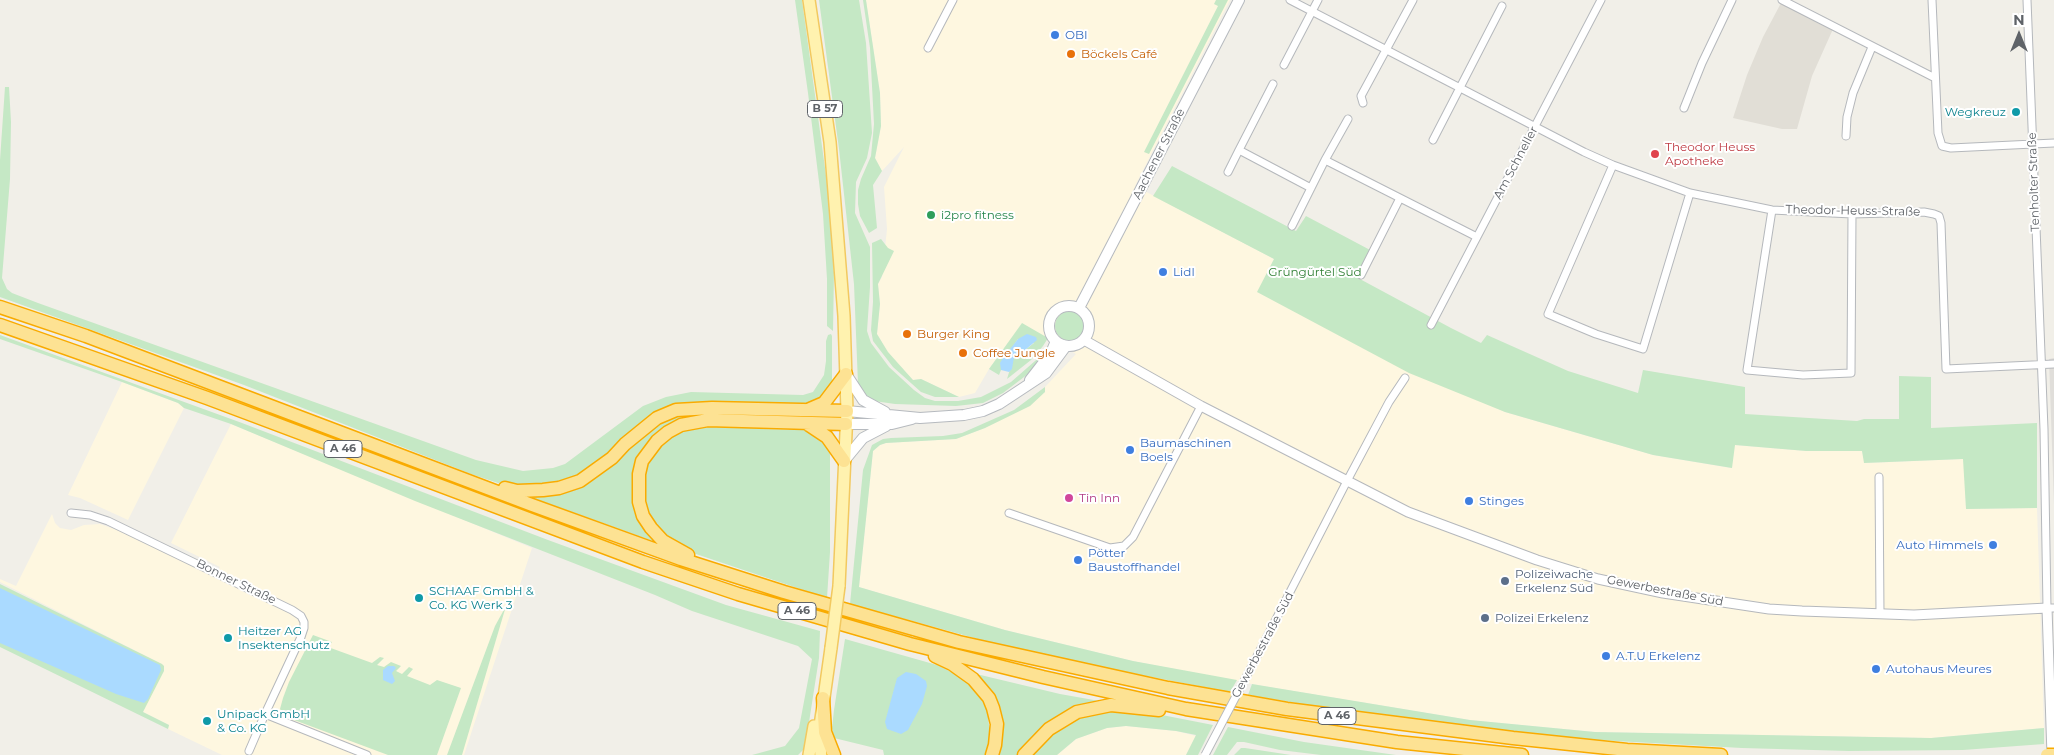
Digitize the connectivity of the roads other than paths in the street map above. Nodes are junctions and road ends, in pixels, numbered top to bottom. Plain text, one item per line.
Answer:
1 (809, 0) edge
2 (953, 0) edge
3 (1239, 0) edge
4 (1290, 0) edge
5 (1318, 0) edge
6 (1413, 0) edge
7 (1601, 0) edge
8 (1732, 0) edge
9 (1782, 0) edge
10 (1932, 0) edge
11 (2027, 0) edge
12 (1502, 6) dead end
13 (1312, 11) junction
14 (1872, 47) junction
15 (928, 48) dead end
16 (1386, 49) junction
17 (1284, 64) dead end
18 (1935, 78) junction
19 (1273, 84) dead end
20 (1460, 88) junction
21 (1363, 103) dead end
22 (1684, 108) dead end
23 (1348, 119) dead end
24 (1536, 126) junction
25 (1846, 136) dead end
26 (1433, 140) dead end
27 (2054, 143) edge
28 (2032, 144) junction
29 (1239, 150) junction
30 (1325, 160) junction
31 (1613, 165) junction
32 (1228, 172) dead end
33 (1311, 188) junction
34 (1690, 193) junction
35 (1400, 198) junction
36 (1772, 210) junction
37 (1852, 214) junction
38 (1292, 226) dead end
39 (1476, 237) junction
40 (1361, 275) dead end
41 (0, 307) edge
42 (1079, 308) junction
43 (0, 325) edge
44 (1431, 325) dead end
45 (1084, 340) junction
46 (1061, 344) junction
47 (2041, 364) junction
48 (2054, 364) edge
49 (846, 374) junction
50 (1405, 378) dead end
51 (1201, 406) junction
52 (804, 416) junction
53 (846, 418) junction
54 (891, 419) junction
55 (844, 461) junction
56 (441, 469) junction
57 (1879, 477) dead end
58 (1347, 481) junction
59 (71, 513) dead end
60 (1009, 513) dead end
61 (741, 578) junction
62 (2050, 608) edge
63 (1880, 614) junction
64 (910, 644) junction
65 (823, 698) junction
66 (1186, 709) junction
67 (265, 714) junction
68 (249, 752) dead end
69 (367, 755) edge
70 (809, 755) edge
71 (821, 755) edge
72 (834, 755) edge
73 (992, 755) edge
74 (1024, 755) edge
75 (1205, 755) edge
76 (1522, 755) edge
77 (1722, 755) edge
78 (2047, 755) edge
79 (2053, 755) edge

1 - 49 main road, B 57
2 - 15 street
3 - 42 main road, Aachener Straße
4 - 13 street, Theodor-Heuss-Straße
5 - 13 street
6 - 16 street
7 - 24 street, Am Schneller
8 - 22 street
9 - 14 street
10 - 18 street
11 - 28 street, Tenholter Straße
12 - 20 street
13 - 16 street, Theodor-Heuss-Straße
13 - 17 street
14 - 18 street
14 - 25 street
16 - 20 street, Theodor-Heuss-Straße
16 - 21 street
18 - 28 street
19 - 29 street
20 - 24 street, Theodor-Heuss-Straße
20 - 26 street
23 - 30 street
24 - 31 street, Theodor-Heuss-Straße
24 - 39 street, Am Schneller
27 - 28 street
28 - 47 street, Tenholter Straße
29 - 32 street
29 - 33 street
30 - 33 street
30 - 35 street
31 - 34 street, Theodor-Heuss-Straße
31 - 34 street
33 - 38 street
34 - 36 street, Theodor-Heuss-Straße
35 - 39 street
35 - 40 street
36 - 37 street, Theodor-Heuss-Straße
36 - 37 street
37 - 47 street, Theodor-Heuss-Straße
39 - 44 street, Am Schneller
41 - 56 highway, A 46
42 - 45 main road
42 - 46 main road
43 - 64 highway, A 46
45 - 46 main road
45 - 51 street, Gewerbestraße Süd
46 - 54 main road
47 - 48 street
47 - 62 street, Tenholter Straße
49 - 52 highway
49 - 53 main road, B 57
49 - 54 main road
50 - 58 street, Gewerbestraße Süd
51 - 58 street, Gewerbestraße Süd
51 - 60 street
52 - 53 highway
52 - 55 highway
52 - 56 highway, A 46
52 - 61 highway
53 - 54 main road
53 - 55 main road, B 57
54 - 55 main road
55 - 65 main road, B 57, bridge
56 - 61 highway, A 46
57 - 63 street
58 - 63 street, Gewerbestraße Süd
58 - 75 street, Gewerbestraße Süd, bridge
59 - 67 street, Bonner Straße
61 - 77 highway, A 46
62 - 63 street, Gewerbestraße Süd
62 - 79 street, Tenholter Straße
64 - 66 highway, A 46
64 - 73 highway
65 - 70 main road, B 57
65 - 71 main road, B 57
65 - 72 highway
66 - 74 highway, A 46
66 - 76 highway, A 46
67 - 68 street
67 - 69 street
78 - 79 highway, bridge

